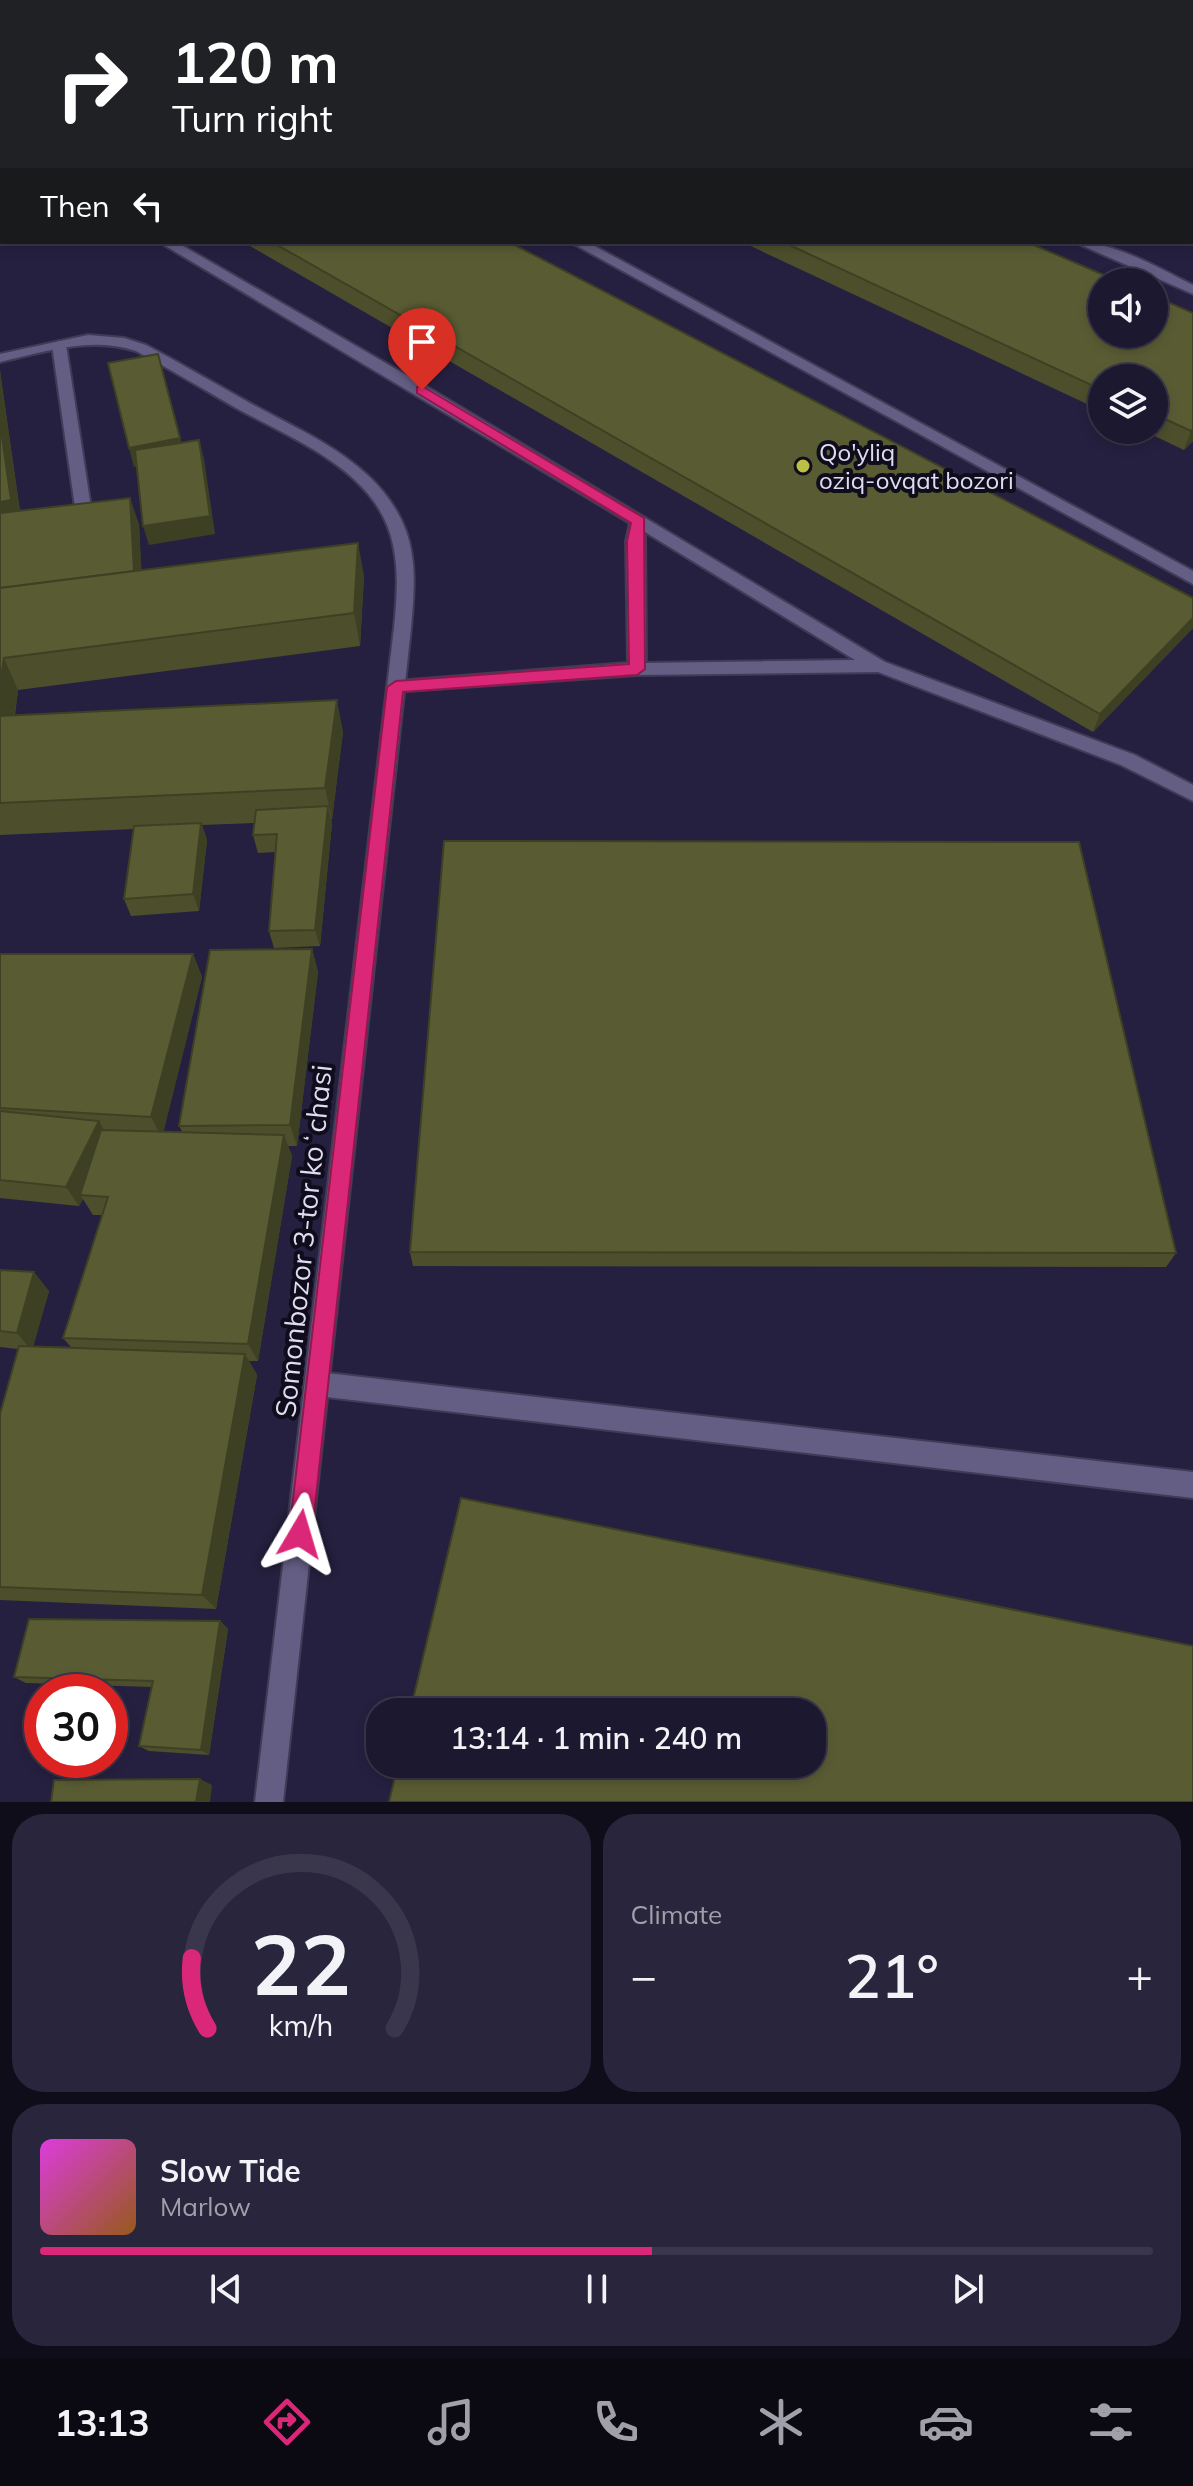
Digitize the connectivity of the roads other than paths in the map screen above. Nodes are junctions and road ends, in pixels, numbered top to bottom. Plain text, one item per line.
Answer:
1 (169, 244) edge
2 (581, 244) edge
3 (1086, 244) edge
4 (1193, 290) edge
5 (59, 345) junction
6 (0, 358) edge
7 (84, 514) edge
8 (639, 521) junction
9 (1193, 578) edge
10 (879, 666) junction
11 (637, 669) junction
12 (396, 687) junction
13 (1193, 794) edge
14 (318, 1384) junction
15 (1193, 1485) edge
16 (269, 1802) edge

1 - 8 street
2 - 9 street
3 - 4 street
5 - 6 street, Somonbozor 3-tor koʻchasi
5 - 7 street
5 - 12 street, Somonbozor 3-tor koʻchasi
8 - 10 street
8 - 11 street
10 - 11 street
10 - 13 street
11 - 12 street
12 - 14 street, Somonbozor 3-tor koʻchasi
14 - 15 street
14 - 16 street, Somonbozor 3-tor koʻchasi

